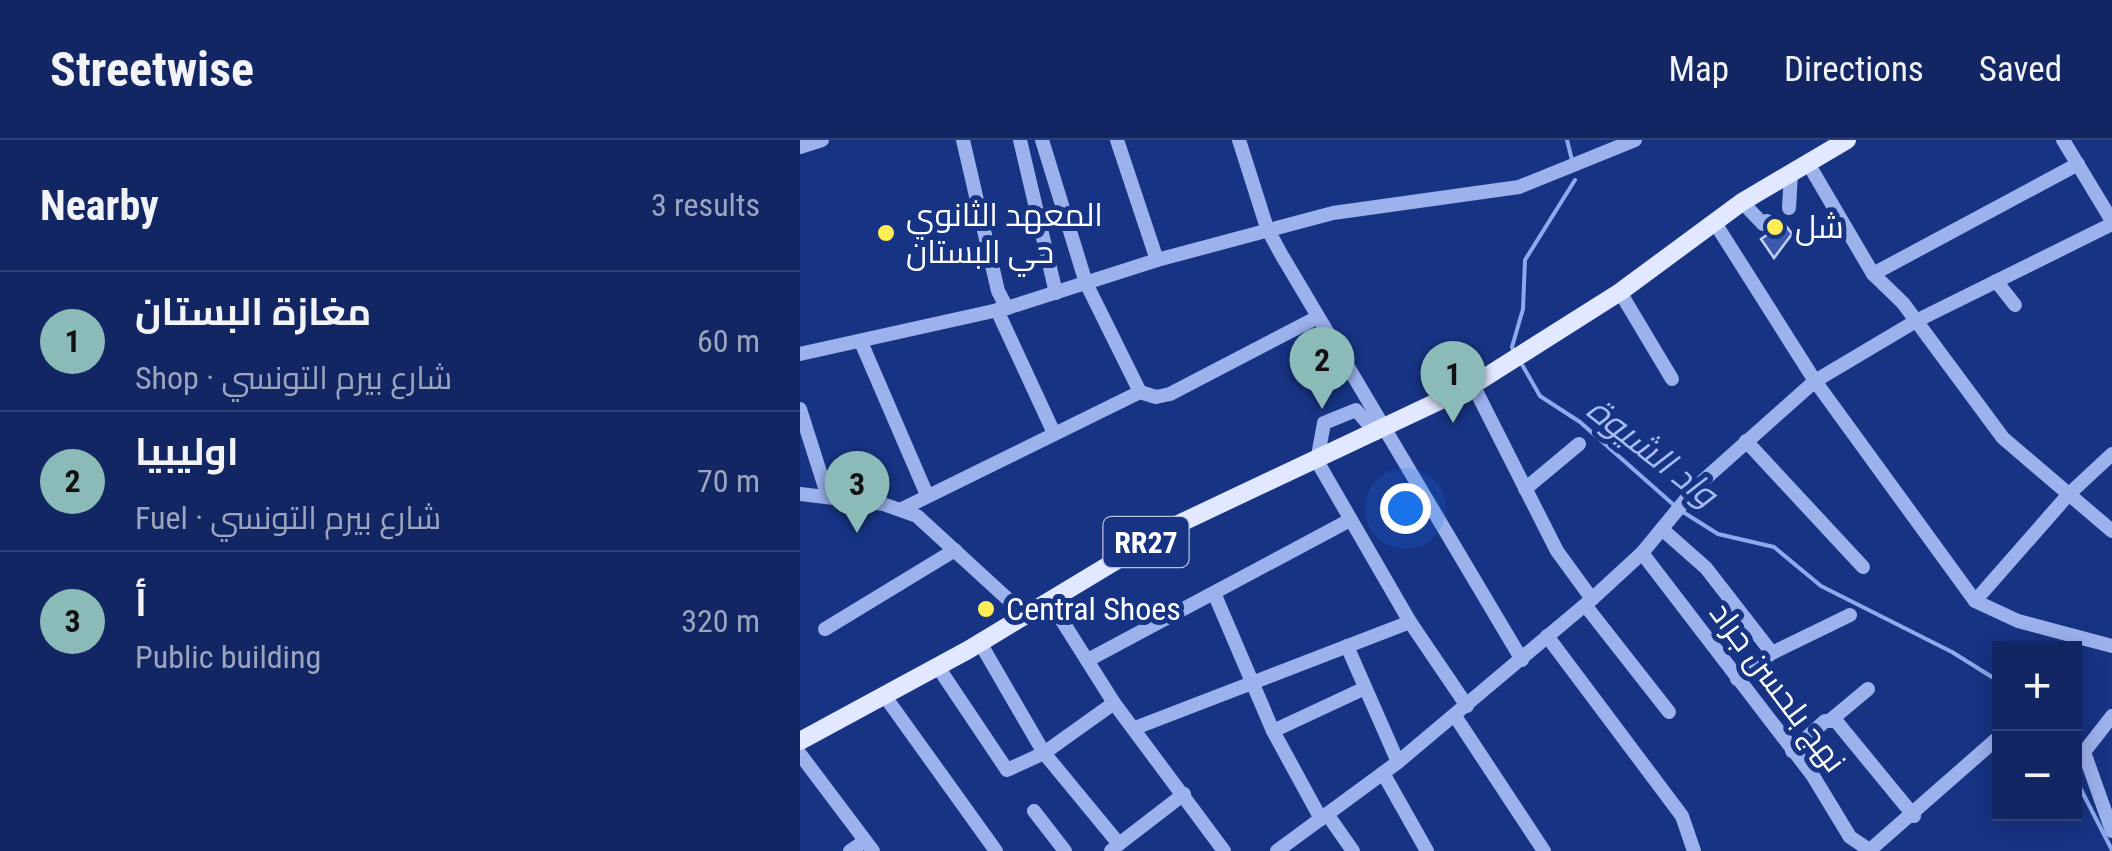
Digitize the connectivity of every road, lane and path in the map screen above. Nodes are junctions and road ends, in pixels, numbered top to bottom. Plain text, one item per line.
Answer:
1 (822, 140) edge
2 (963, 140) edge
3 (1020, 140) edge
4 (1042, 140) edge
5 (1118, 140) edge
6 (1239, 140) edge
7 (1635, 140) edge
8 (2063, 140) edge
9 (1839, 142) edge
10 (800, 147) edge
11 (2078, 164) junction
12 (1800, 169) junction
13 (1742, 202) junction
14 (1788, 208) dead end
15 (1767, 222) dead end
16 (2112, 222) edge
17 (1715, 223) junction
18 (1267, 228) junction
19 (1157, 260) junction
20 (1874, 274) junction
21 (1996, 281) junction
22 (1086, 283) junction
23 (1620, 292) junction
24 (1056, 293) junction
25 (2015, 306) dead end
26 (1002, 309) junction
27 (1318, 317) junction
28 (1916, 321) junction
29 (861, 342) junction
30 (800, 354) edge
31 (1672, 378) dead end
32 (1815, 382) junction
33 (1472, 385) junction
34 (1140, 392) junction
35 (800, 408) edge
36 (1053, 431) junction
37 (1380, 432) junction
38 (1746, 441) junction
39 (1578, 444) dead end
40 (2112, 454) edge
41 (1317, 460) junction
42 (1525, 489) junction
43 (800, 494) edge
44 (926, 495) junction
45 (828, 496) junction
46 (2068, 496) junction
47 (902, 509) junction
48 (1350, 520) junction
49 (1664, 530) junction
50 (2112, 531) edge
51 (955, 550) junction
52 (1642, 553) junction
53 (1863, 567) dead end
54 (1214, 593) junction
55 (1050, 600) junction
56 (1974, 601) junction
57 (1589, 602) junction
58 (1850, 614) dead end
59 (1025, 615) junction
60 (1410, 622) junction
61 (825, 629) dead end
62 (1547, 636) junction
63 (979, 641) junction
64 (2066, 641) edge
65 (2082, 643) edge
66 (1347, 646) junction
67 (2112, 646) edge
68 (1772, 653) junction
69 (1088, 660) junction
70 (1522, 660) junction
71 (938, 667) junction
72 (1737, 679) junction
73 (1252, 682) junction
74 (1364, 689) junction
75 (1868, 689) dead end
76 (884, 696) junction
77 (1114, 704) junction
78 (1467, 706) junction
79 (1669, 712) dead end
80 (1454, 716) junction
81 (2112, 716) edge
82 (1832, 719) junction
83 (1135, 728) junction
84 (1273, 731) junction
85 (800, 741) edge
86 (1992, 743) edge
87 (1792, 751) junction
88 (1044, 753) junction
89 (800, 754) edge
90 (1398, 762) junction
91 (1383, 773) junction
92 (1184, 794) junction
93 (1034, 811) dead end
94 (1324, 816) junction
95 (1914, 816) junction
96 (2112, 831) edge
97 (868, 846) edge
98 (1115, 848) edge
99 (850, 851) edge
100 (996, 851) edge
101 (1065, 851) edge
102 (1224, 851) edge
103 (1278, 851) edge
104 (1352, 851) edge
105 (1427, 851) edge
106 (1544, 851) edge
107 (1694, 851) edge
108 (1870, 851) edge

1 - 10 street
2 - 26 street
3 - 24 street
4 - 22 street
5 - 19 street
6 - 18 street
7 - 18 street
8 - 11 street
9 - 12 main road, RR27
11 - 16 street
11 - 20 street
12 - 13 main road, RR27
12 - 14 street
12 - 20 street
13 - 15 street
13 - 17 main road, RR27
16 - 21 street
17 - 23 main road, RR27
17 - 32 street
18 - 19 street
18 - 27 street
19 - 22 street
20 - 28 street
21 - 25 street
21 - 28 street
22 - 24 street
22 - 34 street
23 - 31 street
23 - 33 main road, RR27
24 - 26 street
26 - 29 street
26 - 36 street
27 - 34 street
27 - 37 street
28 - 32 street
28 - 46 street
29 - 30 street
29 - 44 street
32 - 38 street
32 - 56 street
33 - 37 main road, RR27
33 - 42 street
34 - 36 street
35 - 45 street
36 - 44 street
37 - 41 main road, RR27
37 - 41 street
37 - 70 street
38 - 49 street
38 - 53 street
39 - 42 street
40 - 46 street
41 - 48 street
41 - 55 main road, RR27
42 - 57 street
43 - 45 street
44 - 47 street
45 - 47 street
46 - 50 street
46 - 56 street
47 - 51 street
48 - 54 street
48 - 60 street
49 - 52 street
49 - 68 street
51 - 59 street
51 - 61 street
52 - 57 street
52 - 72 street, نهج بلحسن جراد
54 - 69 street
54 - 73 street
55 - 59 main road, RR27
55 - 69 street
56 - 64 street
57 - 62 street
57 - 79 street
58 - 68 street
59 - 63 main road, RR27
60 - 66 street
60 - 78 street
62 - 70 street
62 - 107 street
63 - 71 main road, RR27
63 - 88 street
65 - 67 street
66 - 73 street
66 - 74 street
68 - 72 street
69 - 77 street
70 - 78 street
71 - 76 main road, RR27
71 - 88 street
72 - 87 street, نهج بلحسن جراد
73 - 83 street
73 - 84 street
74 - 84 street
74 - 90 street
75 - 82 street
76 - 85 main road, RR27
76 - 100 street
77 - 83 street
77 - 88 street
78 - 80 street
80 - 90 street
80 - 106 street
81 - 96 street
82 - 87 street
82 - 95 street
83 - 92 street
84 - 94 street
86 - 95 street
87 - 108 street, نهج بلحسن جراد
88 - 98 street
89 - 97 street
90 - 91 street
91 - 94 street
91 - 105 street
92 - 98 street
92 - 102 street
93 - 101 street
94 - 103 street
94 - 104 street
95 - 108 street
97 - 99 street

